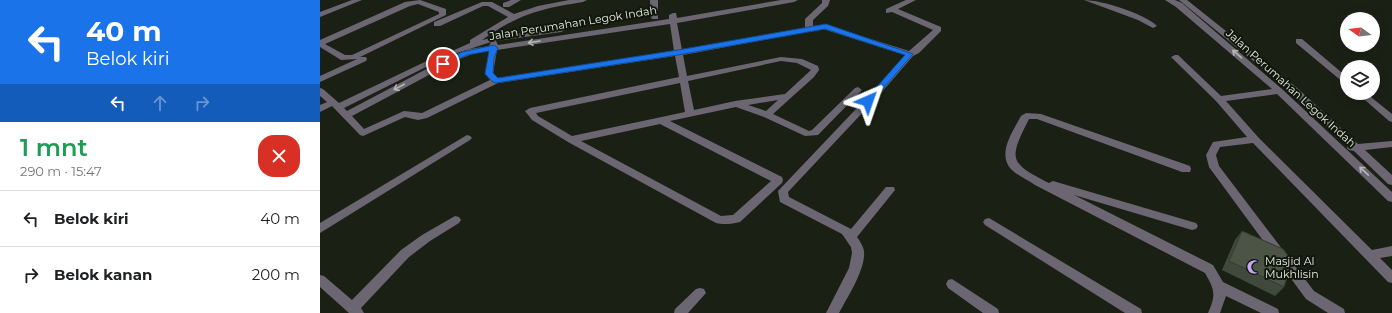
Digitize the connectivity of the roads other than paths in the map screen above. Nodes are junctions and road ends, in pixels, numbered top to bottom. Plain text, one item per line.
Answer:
1 (358, 0) edge
2 (517, 0) edge
3 (583, 0) edge
4 (654, 0) edge
5 (761, 0) edge
6 (794, 0) edge
7 (826, 0) edge
8 (912, 0) edge
9 (1088, 0) edge
10 (1170, 0) edge
11 (1183, 0) edge
12 (506, 5) dead end
13 (320, 15) edge
14 (513, 16) junction
15 (655, 17) junction
16 (673, 18) junction
17 (1153, 26) dead end
18 (809, 30) junction
19 (1299, 41) dead end
20 (320, 44) edge
21 (494, 44) junction
22 (466, 49) junction
23 (678, 53) junction
24 (910, 54) junction
25 (1176, 57) dead end
26 (417, 74) junction
27 (1340, 75) edge
28 (684, 79) junction
29 (320, 80) edge
30 (496, 81) junction
31 (858, 90) dead end
32 (1279, 90) junction
33 (320, 91) edge
34 (789, 96) junction
35 (1219, 99) junction
36 (1369, 100) edge
37 (735, 104) junction
38 (336, 105) junction
39 (320, 109) edge
40 (690, 114) junction
41 (346, 115) junction
42 (767, 116) junction
43 (1392, 119) edge
44 (660, 120) junction
45 (467, 138) dead end
46 (1255, 139) junction
47 (571, 140) junction
48 (1392, 144) edge
49 (1356, 147) junction
50 (1340, 149) junction
51 (1186, 169) dead end
52 (1392, 181) edge
53 (1039, 182) junction
54 (890, 190) dead end
55 (1392, 198) edge
56 (455, 220) dead end
57 (989, 222) dead end
58 (1192, 226) dead end
59 (320, 229) edge
60 (851, 236) junction
61 (1392, 251) edge
62 (1368, 255) junction
63 (1392, 278) edge
64 (320, 280) edge
65 (952, 284) dead end
66 (1219, 286) junction
67 (700, 294) dead end
68 (355, 310) edge
69 (680, 313) edge
70 (832, 313) edge
71 (993, 313) edge
72 (1136, 313) edge
73 (1214, 313) edge
74 (1273, 313) edge
75 (1339, 313) edge

1 - 13 street
2 - 12 street
3 - 14 street
4 - 15 street
5 - 16 street, Jalan Perumahan Legok Indah
6 - 16 street, Jalan Perumahan Legok Indah
7 - 18 street
8 - 24 street
9 - 17 street
32 -> 10 street, Jalan Perumahan Legok Indah
11 - 49 street, Jalan Perumahan Legok Indah
14 - 22 street
14 - 29 street
15 - 16 street, Jalan Perumahan Legok Indah
15 - 21 street, Jalan Perumahan Legok Indah
16 -> 21 street, Jalan Perumahan Legok Indah
16 - 23 street
18 - 23 street
18 - 24 street
19 - 27 street
20 - 20 street
21 - 22 street, Jalan Perumahan Legok Indah
21 - 30 street
22 - 26 street, Jalan Perumahan Legok Indah
23 - 28 street
23 - 30 street
24 - 60 street
25 - 35 street
26 - 38 street, Jalan Perumahan Legok Indah
26 -> 41 street, Jalan Perumahan Legok Indah
28 - 34 street
28 - 40 street
28 - 47 street
30 - 41 street
31 - 42 street
32 - 35 street
32 - 50 street, Jalan Perumahan Legok Indah
33 - 38 street
34 - 37 street
34 - 42 street
35 - 46 street
36 - 43 street
37 - 40 street
37 - 42 street
38 - 39 street, Jalan Perumahan Legok Indah
38 - 41 street
40 - 44 street
44 - 47 street
44 - 47 street
45 - 59 street
46 - 62 street
46 - 75 street
48 - 49 street
49 - 50 street
49 - 52 street, Jalan Perumahan Legok Indah
55 -> 50 street, Jalan Perumahan Legok Indah
51 - 53 street
53 - 58 street
53 - 66 street
54 - 60 street
56 - 68 street
57 - 72 street
60 - 70 street
61 - 62 street
62 - 63 street
64 - 68 street
65 - 71 street
66 - 73 street
66 - 74 street
67 - 69 street

